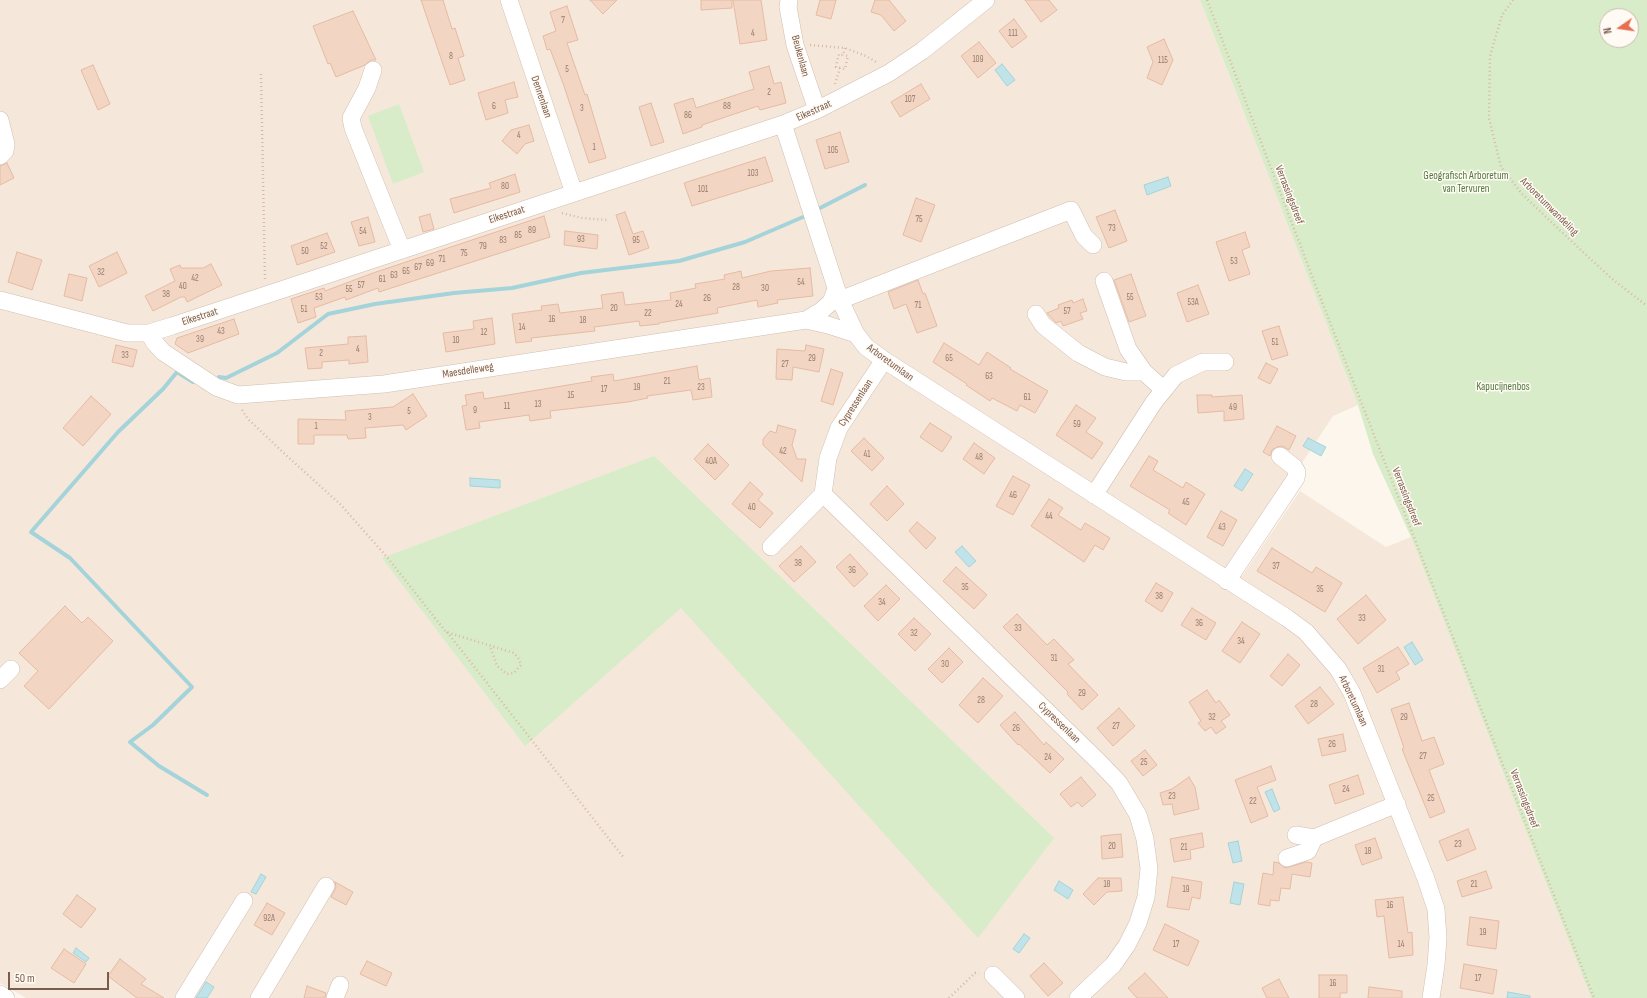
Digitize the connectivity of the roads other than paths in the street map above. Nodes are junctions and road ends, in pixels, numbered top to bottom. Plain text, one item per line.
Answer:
1 (509, 0) edge
2 (789, 0) edge
3 (986, 0) edge
4 (373, 70) dead end
5 (817, 110) junction
6 (0, 120) edge
7 (783, 124) junction
8 (0, 156) edge
9 (574, 193) junction
10 (1093, 245) dead end
11 (402, 250) junction
12 (1104, 281) dead end
13 (838, 295) junction
14 (0, 300) edge
15 (1036, 314) dead end
16 (806, 320) junction
17 (149, 332) junction
18 (856, 334) junction
19 (884, 360) junction
20 (1225, 362) dead end
21 (1144, 372) junction
22 (1163, 389) junction
23 (1280, 456) dead end
24 (823, 494) junction
25 (1094, 495) junction
26 (771, 547) dead end
27 (1227, 581) junction
28 (1396, 804) junction
29 (1296, 835) dead end
30 (1314, 838) junction
31 (1287, 858) dead end
32 (326, 886) dead end
33 (244, 901) dead end
34 (993, 975) road end
35 (0, 994) edge
36 (6, 998) edge
37 (184, 998) edge
38 (259, 998) edge
39 (1016, 998) edge
40 (1078, 998) edge
41 (1431, 998) edge

1 - 9 street, Dennenlaan
2 - 5 street, Beukenlaan
3 - 5 street, Eikestraat
4 - 11 street
5 - 7 street, Eikestraat
6 - 8 street
7 - 9 street, Eikestraat
7 - 13 street, Arboretumlaan
9 - 11 street, Eikestraat
10 - 13 street
11 - 17 street, Eikestraat
12 - 21 street
13 - 16 street, Maesdelleweg
13 - 18 street, Arboretumlaan
14 - 17 street, Eikestraat
15 - 21 street
16 - 17 street, Maesdelleweg
16 - 18 street, Maesdelleweg
18 - 19 street, Arboretumlaan
19 - 24 street, Cypressenlaan
19 - 25 street, Arboretumlaan
20 - 22 street
21 - 22 street
22 - 25 street
23 - 27 street
24 - 26 street
24 - 40 street, Cypressenlaan
25 - 27 street, Arboretumlaan
27 - 28 street, Arboretumlaan
28 - 30 street
28 - 41 street, Arboretumlaan
29 - 30 street
30 - 31 street
32 - 38 street
33 - 37 street
34 - 39 street
35 - 36 street

